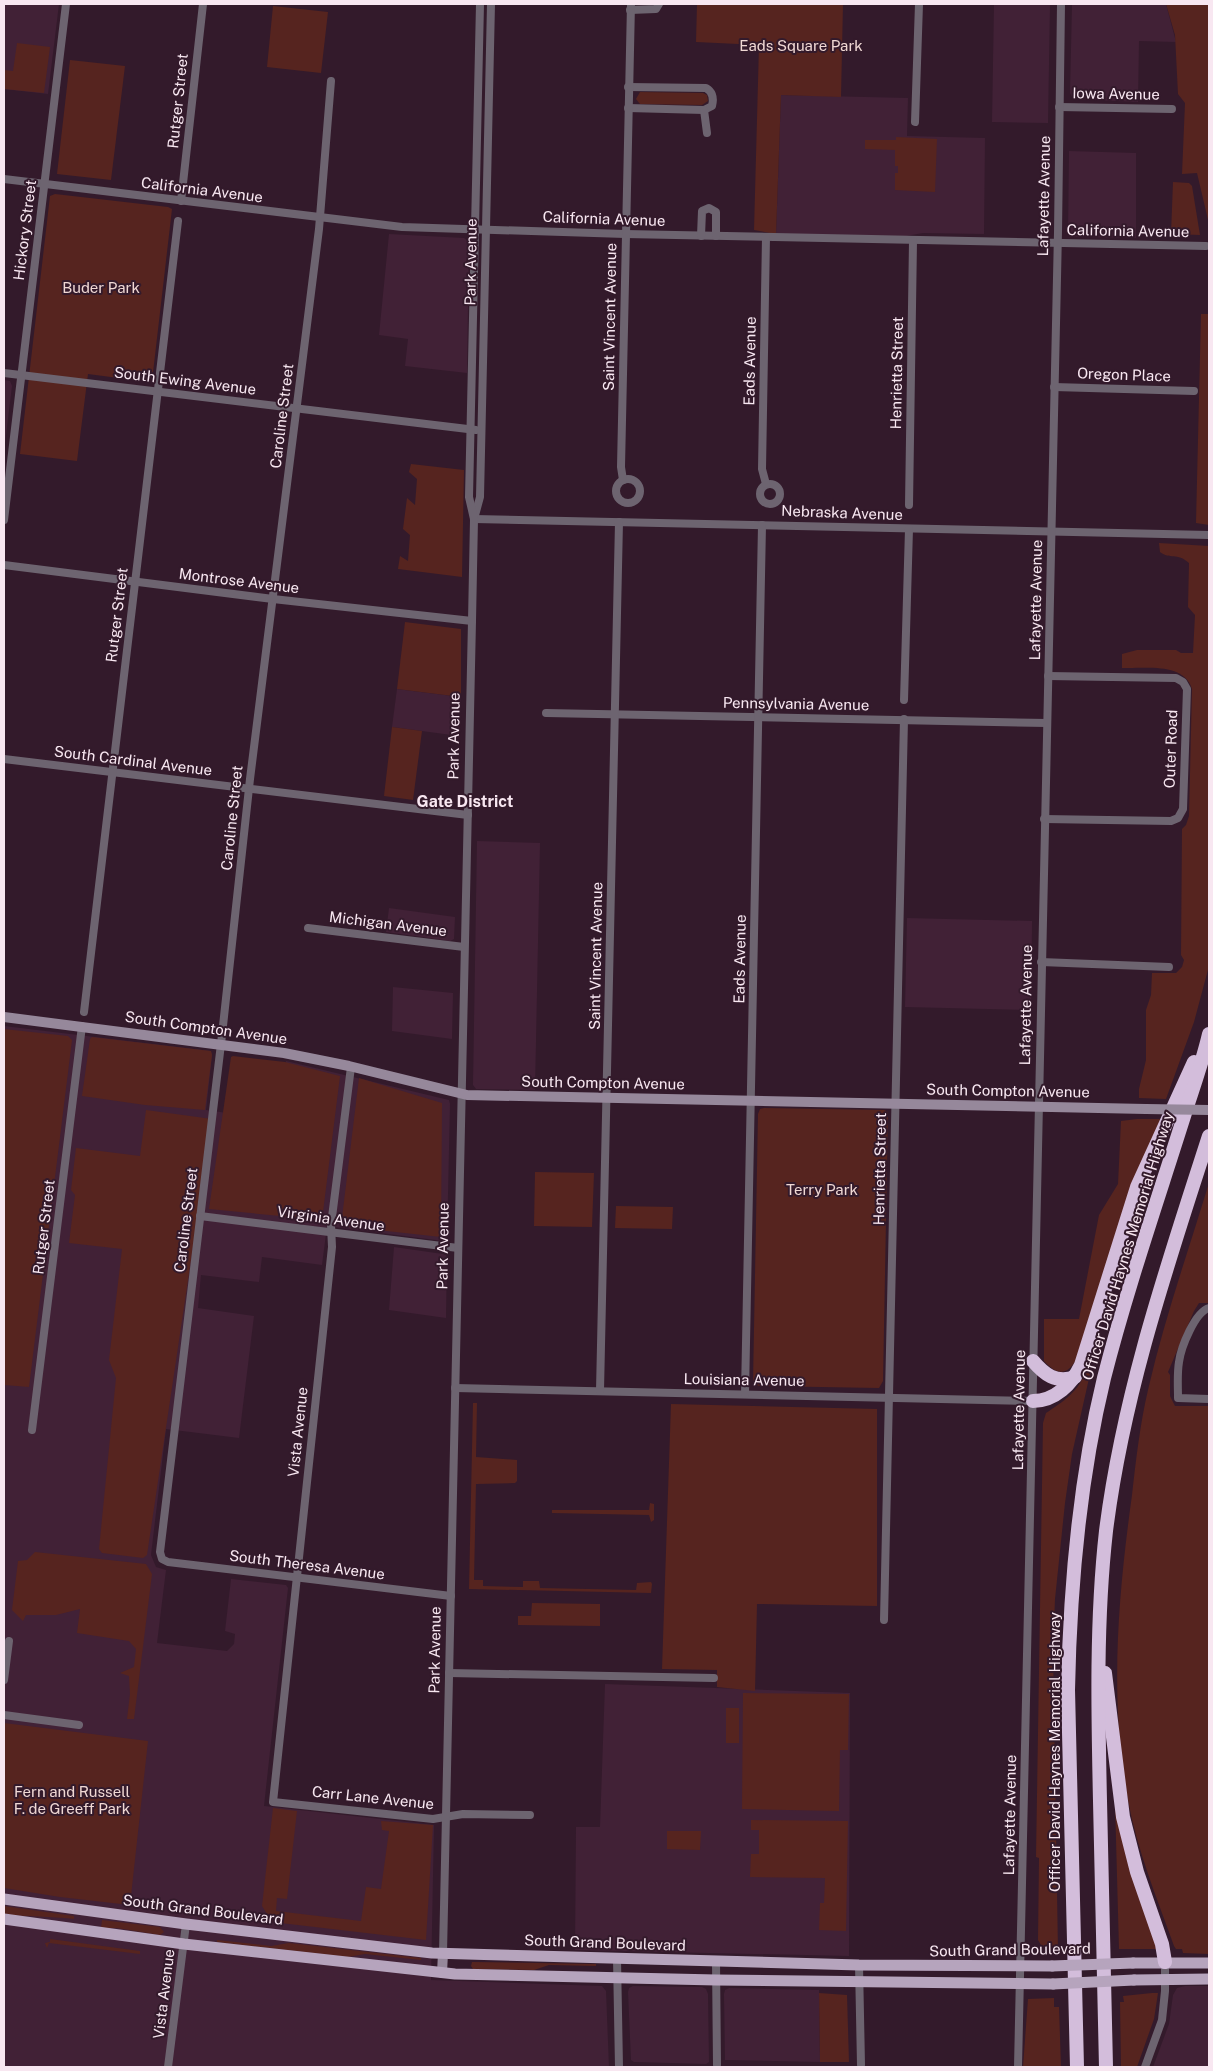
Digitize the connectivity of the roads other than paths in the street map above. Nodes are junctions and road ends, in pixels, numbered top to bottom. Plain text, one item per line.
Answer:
1 (66, 4) edge
2 (203, 4) edge
3 (480, 4) edge
4 (491, 4) edge
5 (659, 4) edge
6 (919, 4) edge
7 (1061, 4) edge
8 (630, 7) edge
9 (331, 81) dead end
10 (628, 86) junction
11 (1059, 107) junction
12 (628, 108) junction
13 (1172, 109) dead end
14 (704, 110) junction
15 (915, 122) dead end
16 (707, 133) dead end
17 (4, 179) edge
18 (44, 184) junction
19 (181, 201) junction
20 (320, 218) junction
21 (178, 221) dead end
22 (475, 230) junction
23 (486, 230) junction
24 (625, 234) junction
25 (701, 236) junction
26 (716, 236) junction
27 (766, 237) junction
28 (913, 241) junction
29 (1057, 244) junction
30 (1206, 246) dead end
31 (4, 373) edge
32 (21, 375) junction
33 (1054, 387) junction
34 (1194, 391) dead end
35 (158, 392) junction
36 (297, 408) junction
37 (471, 429) junction
38 (482, 430) junction
39 (624, 480) dead end
40 (766, 484) dead end
41 (909, 505) dead end
42 (474, 519) junction
43 (4, 520) edge
44 (619, 522) junction
45 (762, 525) junction
46 (909, 529) junction
47 (1051, 532) junction
48 (1209, 535) edge
49 (4, 565) edge
50 (135, 582) junction
51 (273, 599) junction
52 (472, 621) junction
53 (1048, 676) junction
54 (904, 700) dead end
55 (546, 713) dead end
56 (614, 714) junction
57 (758, 718) junction
58 (904, 719) junction
59 (1046, 723) junction
60 (4, 759) edge
61 (112, 773) junction
62 (249, 788) junction
63 (468, 815) junction
64 (1044, 819) junction
65 (308, 928) dead end
66 (464, 947) junction
67 (1041, 962) junction
68 (1169, 967) dead end
69 (84, 1012) dead end
70 (4, 1017) edge
71 (82, 1026) junction
72 (1209, 1036) edge
73 (221, 1044) junction
74 (351, 1067) junction
75 (462, 1095) junction
76 (606, 1098) junction
77 (752, 1101) junction
78 (895, 1103) junction
79 (1038, 1107) junction
80 (1209, 1110) edge
81 (1209, 1136) edge
82 (200, 1216) junction
83 (332, 1233) junction
84 (458, 1248) junction
85 (1209, 1308) edge
86 (1034, 1360) junction
87 (1075, 1377) junction
88 (456, 1388) junction
89 (600, 1391) junction
90 (745, 1394) junction
91 (889, 1397) junction
92 (1209, 1399) edge
93 (1032, 1401) junction
94 (32, 1430) dead end
95 (161, 1557) joint
96 (296, 1577) junction
97 (451, 1596) junction
98 (884, 1620) dead end
99 (1098, 1635) junction
100 (8, 1641) dead end
101 (449, 1673) junction
102 (714, 1678) dead end
103 (4, 1680) edge
104 (4, 1715) edge
105 (79, 1725) dead end
106 (273, 1802) joint
107 (530, 1815) dead end
108 (446, 1817) junction
109 (4, 1899) edge
110 (86, 1911) junction
111 (4, 1919) edge
112 (32, 1924) junction
113 (186, 1924) junction
114 (184, 1944) junction
115 (443, 1953) junction
116 (617, 1959) junction
117 (716, 1961) junction
118 (1165, 1962) junction
119 (1209, 1963) edge
120 (859, 1965) junction
121 (1020, 1967) junction
122 (442, 1972) junction
123 (617, 1978) junction
124 (1165, 1979) junction
125 (716, 1980) junction
126 (1209, 1980) edge
127 (860, 1981) junction
128 (1020, 1985) junction
129 (717, 2065) dead end
130 (861, 2065) dead end
131 (168, 2067) edge
132 (619, 2067) edge
133 (1018, 2067) edge
134 (1076, 2067) edge
135 (1106, 2067) edge
136 (1145, 2067) edge

1 - 18 street, Hickory Street
2 - 19 street, Rutger Street
3 - 22 street, Park Avenue
4 - 23 street, Park Avenue
5 - 8 street
6 - 15 street
7 - 11 street, Lafayette Avenue
8 - 10 street, Saint Vincent Avenue
9 - 20 street, Caroline Street
10 - 12 street, Saint Vincent Avenue
10 - 14 street
11 - 13 street, Iowa Avenue
11 - 29 street, Lafayette Avenue
12 - 14 street
12 - 24 street, Saint Vincent Avenue
14 - 16 street
17 - 18 street, California Avenue
18 - 19 street, California Avenue
18 - 32 street, Hickory Street
19 - 20 street, California Avenue
20 - 22 street, California Avenue
20 - 36 street, Caroline Street
21 - 35 street, Rutger Street
22 - 23 street, California Avenue
22 - 37 street, Park Avenue
23 - 24 street, California Avenue
23 - 38 street, Park Avenue
24 - 25 street, California Avenue
24 - 39 street, Saint Vincent Avenue
25 - 26 street, California Avenue
25 - 26 street
26 - 27 street, California Avenue
27 - 28 street, California Avenue
27 - 40 street, Eads Avenue
28 - 29 street, California Avenue
28 - 41 street, Henrietta Street
29 - 30 street, California Avenue
29 - 33 street, Lafayette Avenue
31 - 32 street, South Ewing Avenue
32 - 35 street, South Ewing Avenue
32 - 43 street, Hickory Street
33 - 34 street, Oregon Place
33 - 47 street, Lafayette Avenue
35 - 36 street, South Ewing Avenue
35 - 50 street, Rutger Street
36 - 37 street, South Ewing Avenue
36 - 51 street, Caroline Street
37 - 38 street, South Ewing Avenue
37 - 42 street, Park Avenue
38 - 42 street, Park Avenue
42 - 44 street, Nebraska Avenue
42 - 52 street, Park Avenue
44 - 45 street, Nebraska Avenue
44 - 56 street, Saint Vincent Avenue
45 - 46 street, Nebraska Avenue
45 - 57 street, Eads Avenue
46 - 47 street, Nebraska Avenue
46 - 54 street
47 - 48 street, Nebraska Avenue
47 - 53 street, Lafayette Avenue
49 - 50 street, Montrose Avenue
50 - 51 street, Montrose Avenue
50 - 61 street, Rutger Street
51 - 52 street, Montrose Avenue
51 - 62 street, Caroline Street
52 - 63 street, Park Avenue
53 - 59 street, Lafayette Avenue
53 - 64 street, Outer Road
55 - 56 street, Pennsylvania Avenue
56 - 57 street, Pennsylvania Avenue
56 - 76 street, Saint Vincent Avenue
57 - 58 street, Pennsylvania Avenue
57 - 77 street, Eads Avenue
58 - 59 street, Pennsylvania Avenue
58 - 78 street, Henrietta Street
59 - 64 street, Lafayette Avenue
60 - 61 street, South Cardinal Avenue
61 - 62 street, South Cardinal Avenue
61 - 69 street, Rutger Street
62 - 63 street, South Cardinal Avenue
62 - 73 street, Caroline Street
63 - 66 street, Park Avenue
64 - 67 street, Lafayette Avenue
65 - 66 street, Michigan Avenue
66 - 75 street, Park Avenue
67 - 68 street
67 - 79 street, Lafayette Avenue
70 - 71 main road, South Compton Avenue
71 - 73 main road, South Compton Avenue
71 - 94 street, Rutger Street
72 - 87 highway
72 - 134 highway, Officer David Haynes Memorial Highway
73 - 74 main road, South Compton Avenue
73 - 82 street, Caroline Street
74 - 75 main road, South Compton Avenue
74 - 83 street, Vista Avenue
75 - 76 main road, South Compton Avenue
75 - 84 street, Park Avenue
76 - 77 main road, South Compton Avenue
76 - 89 street, Saint Vincent Avenue
77 - 78 main road, South Compton Avenue
77 - 90 street, Eads Avenue
78 - 79 main road, South Compton Avenue
78 - 91 street, Henrietta Street
79 - 80 main road, South Compton Avenue, bridge
79 - 86 street, Lafayette Avenue
81 - 99 highway
82 - 83 street, Virginia Avenue
82 - 95 street, Caroline Street
83 - 84 street, Virginia Avenue
83 - 96 street, Vista Avenue
84 - 88 street, Park Avenue
85 - 92 street
86 - 87 highway
86 - 93 street, Lafayette Avenue
87 - 93 highway
88 - 89 street, Louisiana Avenue
88 - 97 street, Park Avenue
89 - 90 street, Louisiana Avenue
90 - 91 street, Louisiana Avenue
91 - 93 street, Louisiana Avenue
91 - 98 street, Henrietta Street
93 - 121 street, Lafayette Avenue
95 - 96 street, South Theresa Avenue
96 - 97 street, South Theresa Avenue
96 - 106 street, Vista Avenue
97 - 101 street, Park Avenue
99 - 118 highway
99 - 135 highway
100 - 103 street
101 - 102 street
101 - 108 street, Park Avenue
104 - 105 street
106 - 108 street, Carr Lane Avenue
107 - 108 street, Carr Lane Avenue
108 - 115 street, Park Avenue
109 - 110 main road, South Grand Boulevard
110 - 112 main road
110 - 113 main road, South Grand Boulevard
111 - 112 main road, South Grand Boulevard
112 - 114 main road, South Grand Boulevard
113 - 114 street, Vista Avenue
113 - 115 main road, South Grand Boulevard
114 - 122 main road, South Grand Boulevard
114 - 131 street, Vista Avenue
115 - 116 main road, South Grand Boulevard
115 - 122 main road, Park Avenue
116 - 117 main road, South Grand Boulevard
116 - 123 street
117 - 120 main road, South Grand Boulevard
117 - 125 street
118 - 119 main road, South Grand Boulevard
118 - 121 main road, South Grand Boulevard, bridge
118 - 124 street
120 - 121 main road, South Grand Boulevard
120 - 127 street
121 - 128 street, Lafayette Avenue
122 - 123 main road, South Grand Boulevard
123 - 125 main road, South Grand Boulevard
123 - 132 street
124 - 126 main road, South Grand Boulevard
124 - 128 main road, South Grand Boulevard, bridge
124 - 136 street
125 - 127 main road, South Grand Boulevard
125 - 129 street
127 - 128 main road, South Grand Boulevard
127 - 130 street
128 - 133 street, Lafayette Avenue

